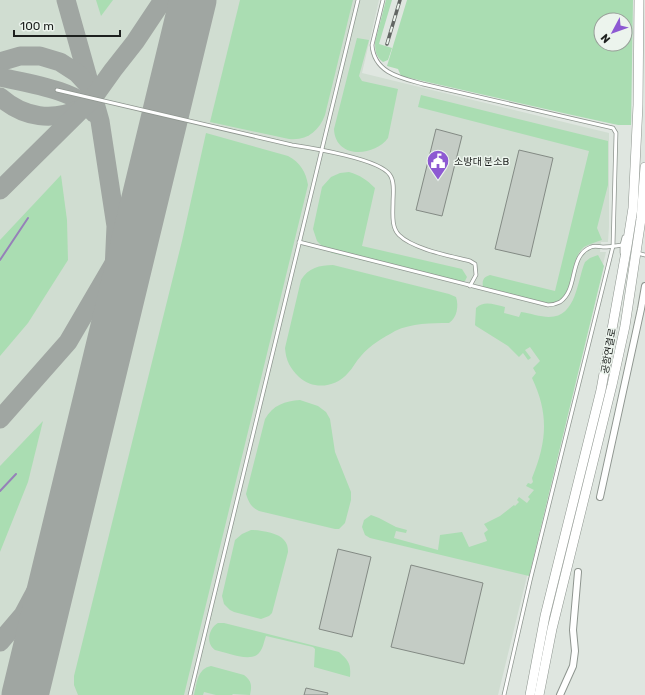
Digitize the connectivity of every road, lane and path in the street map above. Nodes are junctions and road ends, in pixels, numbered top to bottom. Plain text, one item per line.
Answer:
1 (358, 0) edge
2 (383, 0) edge
3 (639, 0) edge
4 (57, 90) dead end
5 (322, 150) junction
6 (645, 167) edge
7 (633, 208) junction
8 (299, 242) junction
9 (622, 245) junction
10 (613, 246) junction
11 (640, 254) edge
12 (622, 275) junction
13 (470, 286) junction
14 (645, 286) edge
15 (600, 497) dead end
16 (578, 572) dead end
17 (190, 695) edge
18 (504, 695) edge
19 (530, 695) edge
20 (539, 695) edge
21 (560, 695) edge

1 - 5 lane
2 - 10 lane
3 - 7 street, 공항연결로
4 - 5 lane
5 - 8 lane
5 - 13 lane
6 - 11 street, 공항연결로
7 - 9 lane
7 - 12 street, 공항연결로
8 - 13 lane
8 - 17 lane
9 - 10 lane
9 - 12 lane
10 - 13 lane
10 - 18 lane
11 - 20 street, 공항연결로
12 - 19 street, 공항연결로
14 - 15 street
16 - 21 street

